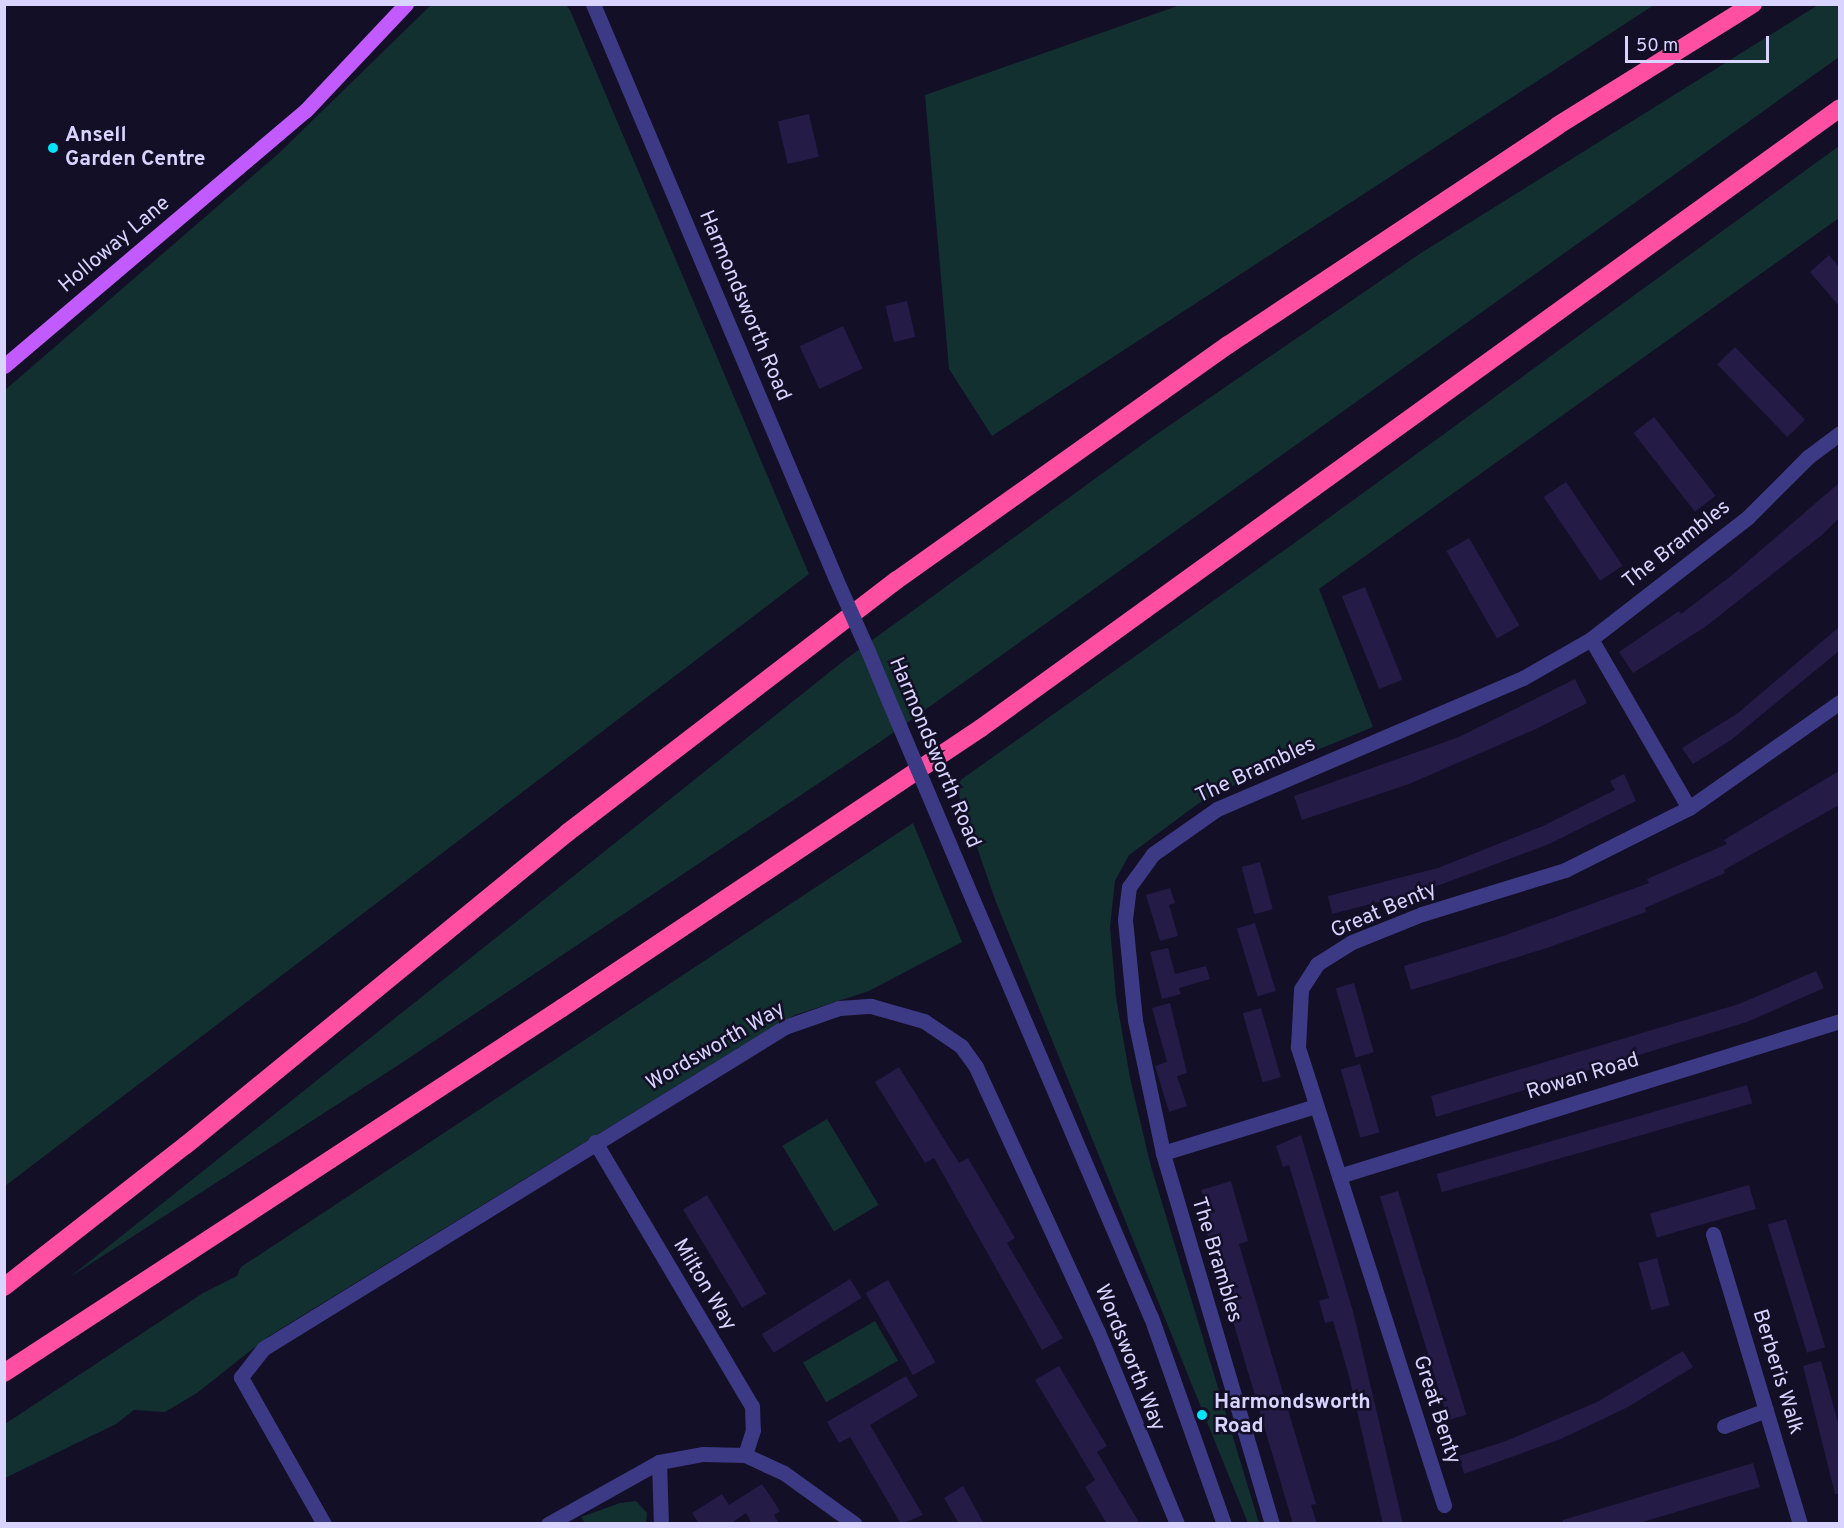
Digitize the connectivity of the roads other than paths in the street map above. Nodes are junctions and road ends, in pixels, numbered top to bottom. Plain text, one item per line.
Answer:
1 (406, 4) edge
2 (593, 4) edge
3 (1753, 4) edge
4 (1839, 108) edge
5 (4, 366) edge
6 (1839, 433) edge
7 (1591, 639) junction
8 (1839, 702) edge
9 (1689, 808) junction
10 (1839, 1021) edge
11 (1316, 1106) junction
12 (595, 1142) junction
13 (1163, 1153) junction
14 (1339, 1176) junction
15 (1713, 1234) dead end
16 (4, 1287) edge
17 (4, 1373) edge
18 (1766, 1410) junction
19 (1724, 1426) dead end
20 (745, 1455) junction
21 (659, 1462) junction
22 (1444, 1505) dead end
23 (324, 1524) edge
24 (548, 1524) edge
25 (661, 1524) edge
26 (855, 1524) edge
27 (1177, 1524) edge
28 (1224, 1524) edge
29 (1272, 1524) edge
30 (1800, 1524) edge

1 - 5 main road, Holloway Lane
2 - 28 street, Harmondsworth Road, bridge
3 - 16 highway
4 - 17 highway
6 - 7 street, The Brambles
7 - 9 street
7 - 13 street, The Brambles
8 - 9 street, Great Benty
9 - 11 street, Great Benty
10 - 14 street, Rowan Road
11 - 13 street
11 - 14 street, Great Benty
12 - 20 street, Milton Way
12 - 23 street, Wordsworth Way
12 - 27 street, Wordsworth Way
13 - 29 street, The Brambles
14 - 22 street, Great Benty
15 - 18 street, Berberis Walk
18 - 19 street
18 - 30 street, Berberis Walk
20 - 21 street
20 - 26 street
21 - 24 street
21 - 25 street

